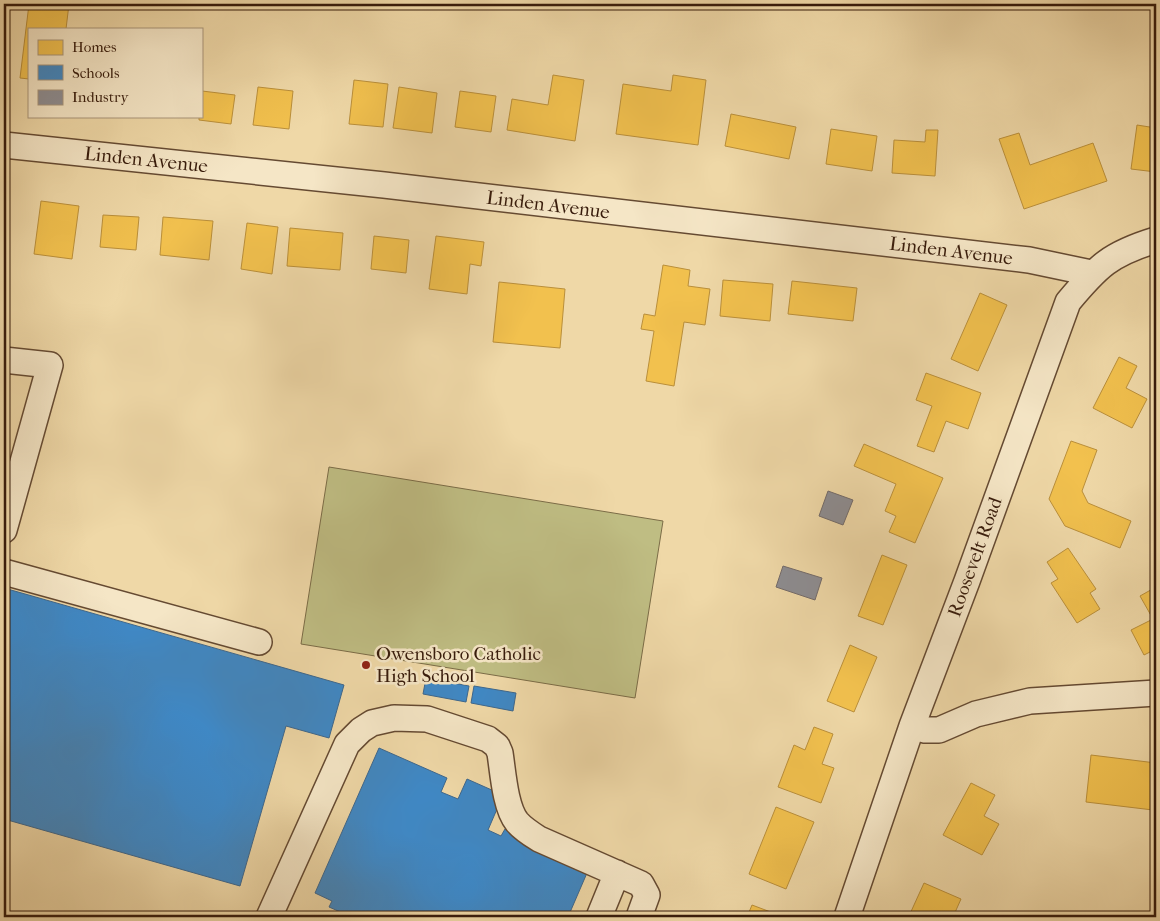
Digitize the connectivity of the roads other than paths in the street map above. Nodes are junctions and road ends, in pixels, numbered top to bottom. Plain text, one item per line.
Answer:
1 (4, 146) edge
2 (1156, 240) edge
3 (1091, 273) junction
4 (4, 360) edge
5 (4, 530) edge
6 (4, 572) edge
7 (259, 642) dead end
8 (1156, 693) edge
9 (912, 726) junction
10 (617, 873) junction
11 (269, 917) edge
12 (599, 917) edge
13 (639, 917) edge
14 (847, 917) edge

1 - 3 street, Linden Avenue
2 - 3 street, Roosevelt Road
3 - 9 street, Roosevelt Road
4 - 5 street
6 - 7 street
8 - 9 street
9 - 14 street, Roosevelt Road
10 - 11 street
10 - 12 street
10 - 13 street

